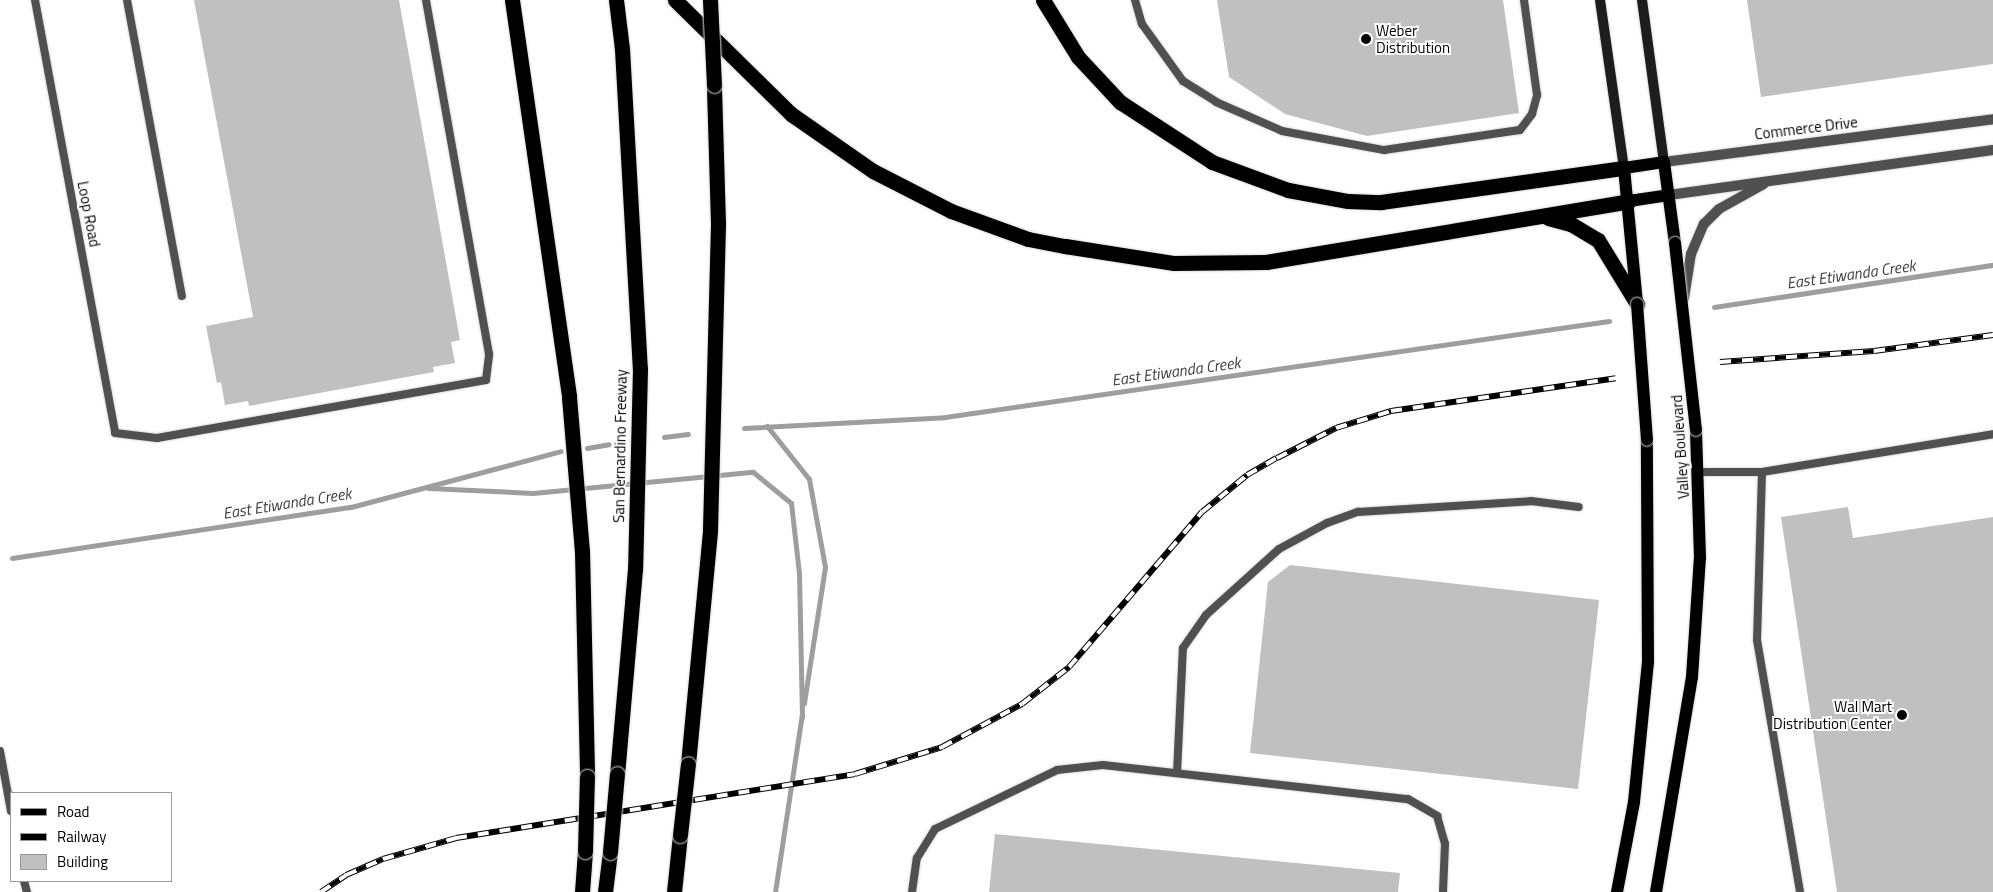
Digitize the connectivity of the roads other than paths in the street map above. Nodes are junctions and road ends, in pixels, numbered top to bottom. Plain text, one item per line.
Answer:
1 (35, 0) edge
2 (127, 0) edge
3 (426, 0) edge
4 (512, 0) edge
5 (616, 0) edge
6 (676, 0) edge
7 (710, 0) edge
8 (1043, 0) edge
9 (1135, 0) edge
10 (1524, 0) edge
11 (1600, 0) edge
12 (1642, 0) edge
13 (1993, 119) edge
14 (1993, 150) edge
15 (1664, 162) junction
16 (1624, 168) junction
17 (1770, 182) junction
18 (1669, 194) junction
19 (1629, 201) junction
20 (1544, 217) junction
21 (182, 296) dead end
22 (1684, 302) junction
23 (1637, 304) junction
24 (1993, 434) edge
25 (1699, 472) junction
26 (1762, 472) junction
27 (1580, 507) dead end
28 (0, 751) edge
29 (1178, 773) junction
30 (10, 806) edge
31 (582, 892) edge
32 (605, 892) edge
33 (674, 892) edge
34 (912, 892) edge
35 (1444, 892) edge
36 (1617, 892) edge
37 (1656, 892) edge
38 (1800, 892) edge

1 - 3 lane, Loop Road
2 - 21 lane
4 - 31 highway, bridge
5 - 32 highway, San Bernardino Freeway, bridge
6 - 20 highway
7 - 33 highway, bridge
8 - 16 highway
9 - 10 lane
11 - 16 main road
12 - 15 main road, Valley Boulevard
13 - 15 street, Commerce Drive
14 - 17 street
15 - 16 main road, Commerce Drive
15 - 18 main road, Valley Boulevard
16 - 19 main road
17 - 18 street
17 - 22 street
18 - 19 main road
18 - 22 main road, Valley Boulevard, bridge
19 - 20 highway
19 - 23 main road
20 - 23 highway
22 - 25 main road, Valley Boulevard, bridge
23 - 36 main road, bridge
24 - 26 lane
25 - 26 lane
25 - 37 main road, Valley Boulevard
26 - 38 lane
27 - 29 lane
28 - 30 lane
29 - 34 lane
29 - 35 lane

